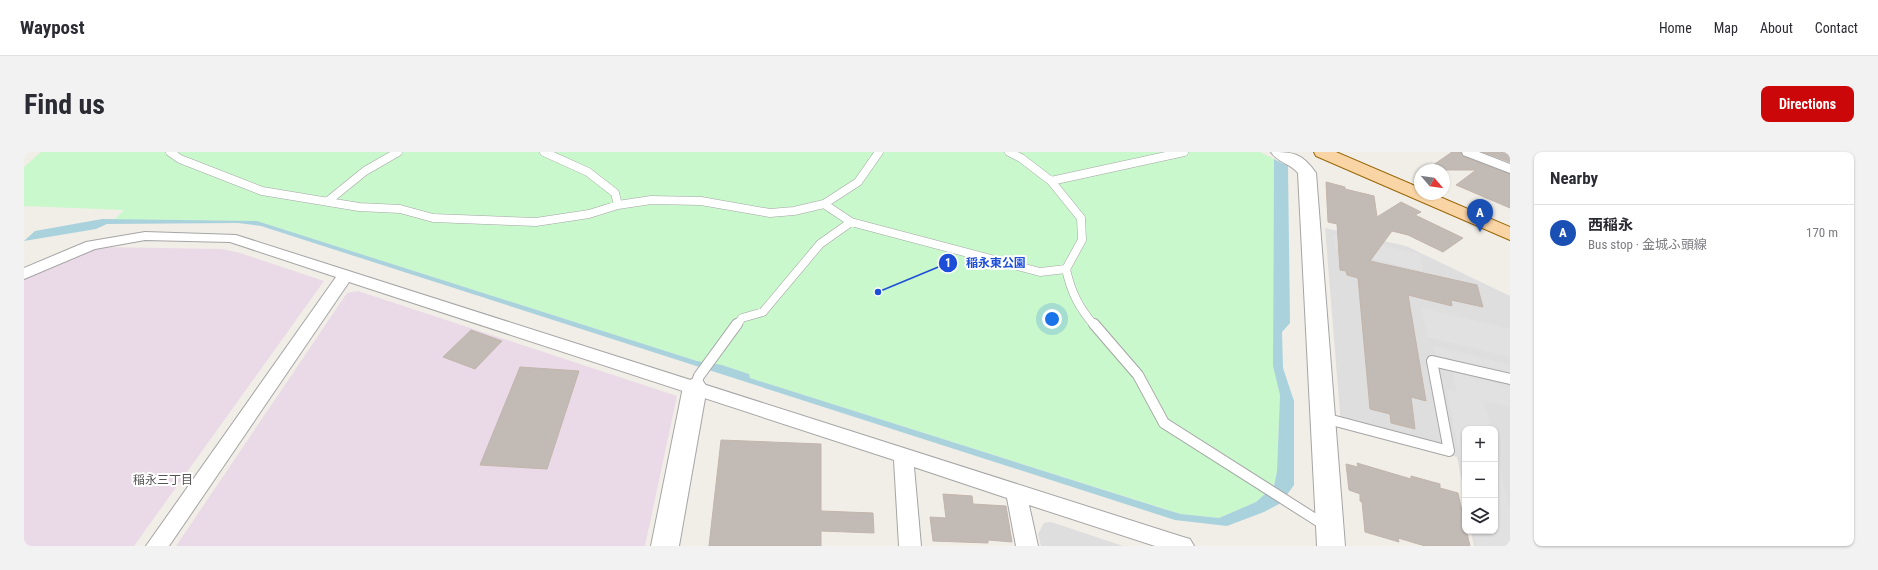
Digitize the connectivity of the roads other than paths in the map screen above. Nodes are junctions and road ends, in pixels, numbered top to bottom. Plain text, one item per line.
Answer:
1 (170, 152) edge
2 (398, 152) edge
3 (544, 152) edge
4 (879, 152) edge
5 (1009, 152) edge
6 (1184, 152) edge
7 (1279, 152) edge
8 (1322, 152) edge
9 (1349, 152) edge
10 (1468, 152) edge
11 (1510, 169) edge
12 (1414, 179) edge
13 (1051, 181) junction
14 (1450, 196) edge
15 (328, 201) junction
16 (824, 204) junction
17 (618, 205) junction
18 (1510, 221) edge
19 (851, 222) junction
20 (1510, 234) edge
21 (1066, 269) junction
22 (24, 274) edge
23 (346, 274) junction
24 (1510, 380) edge
25 (697, 382) junction
26 (1323, 418) junction
27 (903, 455) junction
28 (1016, 492) junction
29 (1330, 537) edge
30 (158, 546) edge
31 (665, 546) edge
32 (910, 546) edge
33 (1027, 546) edge
34 (1183, 546) edge

1 - 15 lane
2 - 15 lane
3 - 17 lane
4 - 16 lane
5 - 13 lane
6 - 13 lane
7 - 26 street
8 - 20 main road
9 - 12 main road
10 - 11 street
13 - 21 lane
14 - 18 main road
15 - 17 lane
16 - 17 lane
16 - 19 lane
19 - 21 lane
19 - 25 lane
21 - 29 lane
22 - 23 street
23 - 25 street
23 - 30 street
24 - 26 lane
25 - 27 street
25 - 31 street
26 - 29 street
27 - 28 street
27 - 32 street
28 - 33 street
28 - 34 street

